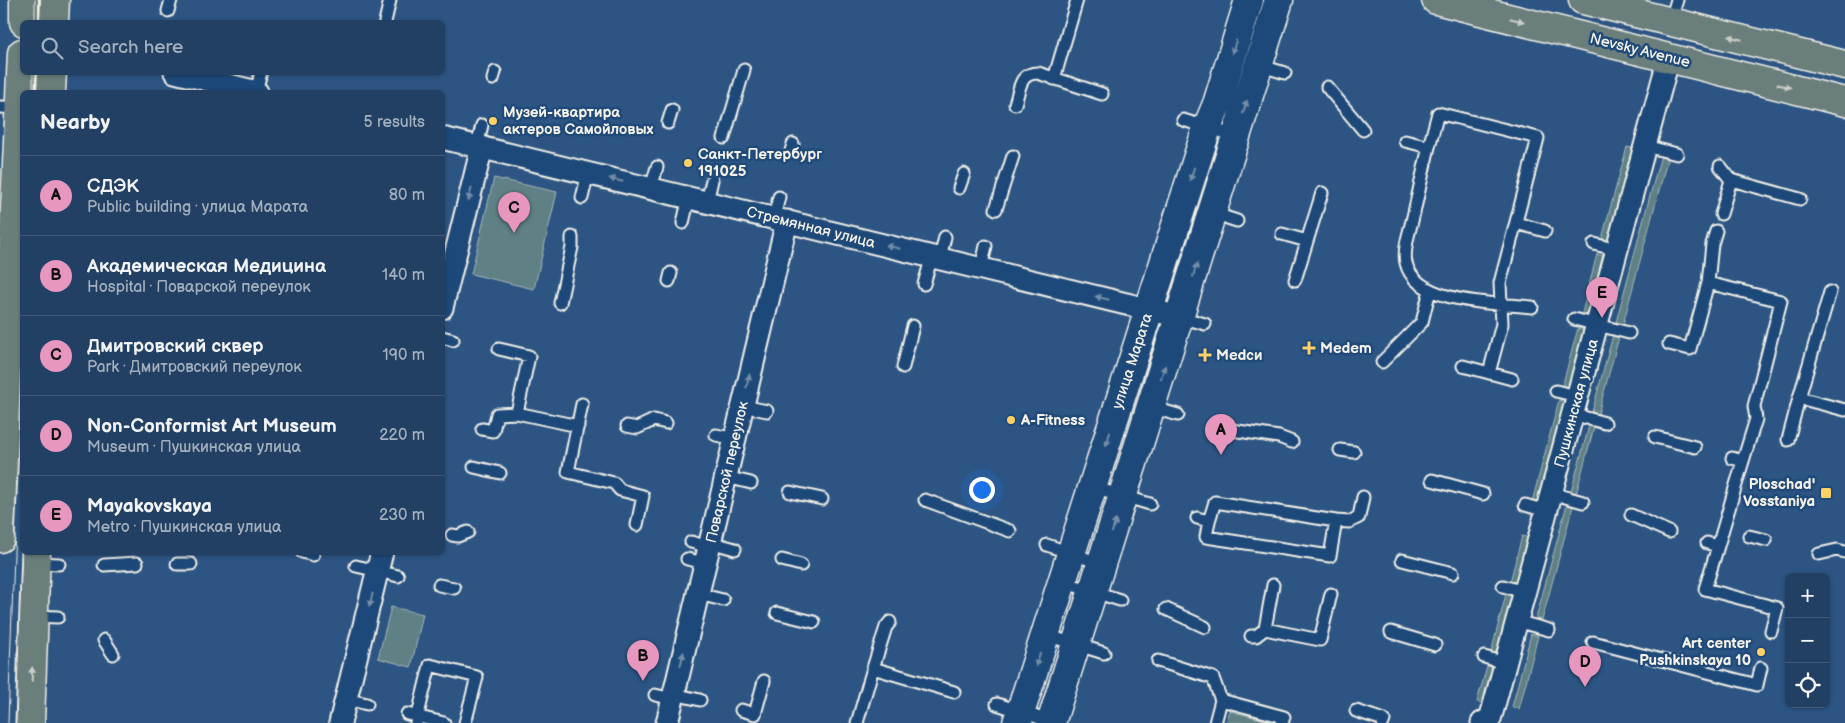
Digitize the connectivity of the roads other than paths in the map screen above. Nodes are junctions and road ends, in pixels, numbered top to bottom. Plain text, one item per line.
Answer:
1 (24, 0) edge
2 (55, 0) edge
3 (390, 0) edge
4 (1077, 0) edge
5 (1249, 0) edge
6 (1279, 0) edge
7 (1436, 0) edge
8 (1582, 0) edge
9 (1633, 6) edge
10 (1674, 11) edge
11 (24, 20) edge
12 (54, 20) edge
13 (385, 20) edge
14 (1669, 57) junction
15 (20, 62) edge
16 (1258, 65) junction
17 (1845, 65) edge
18 (744, 70) dead end
19 (1285, 73) dead end
20 (52, 75) edge
21 (180, 75) edge
22 (260, 75) edge
23 (1054, 78) junction
24 (198, 86) edge
25 (1327, 87) dead end
26 (51, 90) edge
27 (237, 90) edge
28 (256, 90) edge
29 (1102, 94) dead end
30 (1845, 102) edge
31 (1015, 104) dead end
32 (10, 108) edge
33 (672, 110) dead end
34 (668, 123) dead end
35 (1195, 124) junction
36 (482, 125) dead end
37 (1363, 130) dead end
38 (1236, 136) junction
39 (724, 138) dead end
40 (445, 139) edge
41 (1405, 141) dead end
42 (479, 146) junction
43 (1645, 146) junction
44 (1429, 147) junction
45 (1677, 154) dead end
46 (1013, 156) dead end
47 (1720, 166) dead end
48 (657, 167) dead end
49 (588, 173) junction
50 (964, 174) dead end
51 (712, 180) dead end
52 (1731, 180) junction
53 (651, 188) junction
54 (960, 188) dead end
55 (1322, 193) dead end
56 (779, 196) dead end
57 (582, 198) dead end
58 (698, 199) junction
59 (1800, 199) dead end
60 (996, 209) dead end
61 (1721, 214) dead end
62 (780, 220) junction
63 (683, 223) dead end
64 (1516, 223) junction
65 (1545, 231) dead end
66 (1716, 231) dead end
67 (1282, 234) dead end
68 (572, 237) dead end
69 (945, 237) dead end
70 (1307, 241) junction
71 (1594, 244) dead end
72 (986, 246) dead end
73 (1617, 250) junction
74 (936, 257) junction
75 (981, 268) junction
76 (446, 274) edge
77 (1295, 280) dead end
78 (1708, 283) junction
79 (924, 284) dead end
80 (1430, 290) junction
81 (1830, 292) dead end
82 (560, 303) dead end
83 (1501, 304) junction
84 (1532, 306) dead end
85 (1149, 309) junction
86 (1574, 319) dead end
87 (1193, 320) junction
88 (1597, 324) junction
89 (913, 326) dead end
90 (1629, 333) dead end
91 (1669, 344) dead end
92 (499, 350) dead end
93 (1382, 362) dead end
94 (1463, 366) dead end
95 (903, 367) dead end
96 (1489, 373) junction
97 (1512, 379) dead end
98 (1556, 390) dead end
99 (1799, 398) junction
100 (1575, 405) junction
101 (743, 406) junction
102 (1152, 407) junction
103 (1845, 410) edge
104 (767, 411) dead end
105 (517, 413) junction
106 (1178, 415) dead end
107 (666, 423) dead end
108 (1605, 423) dead end
109 (627, 426) dead end
110 (482, 429) dead end
111 (1225, 429) dead end
112 (3, 430) edge
113 (1655, 437) dead end
114 (1788, 440) dead end
115 (1292, 442) dead end
116 (1695, 448) dead end
117 (1340, 450) dead end
118 (1354, 452) dead end
119 (474, 466) dead end
120 (500, 473) dead end
121 (726, 477) junction
122 (1432, 480) dead end
123 (751, 483) dead end
124 (1093, 486) junction
125 (790, 492) dead end
126 (1483, 494) dead end
127 (1124, 496) junction
128 (1363, 497) dead end
129 (822, 499) dead end
130 (925, 500) dead end
131 (1549, 502) junction
132 (1583, 502) dead end
133 (1150, 504) dead end
134 (1525, 505) dead end
135 (1631, 515) dead end
136 (1336, 521) junction
137 (637, 525) dead end
138 (1010, 531) dead end
139 (468, 532) dead end
140 (1669, 532) dead end
141 (452, 535) dead end
142 (1749, 536) dead end
143 (0, 538) edge
144 (1766, 540) dead end
145 (735, 549) dead end
146 (1060, 549) junction
147 (700, 550) junction
148 (1845, 552) edge
149 (1818, 554) dead end
150 (44, 560) edge
151 (782, 560) dead end
152 (1402, 560) dead end
153 (136, 563) dead end
154 (177, 564) dead end
155 (191, 564) dead end
156 (1102, 564) junction
157 (104, 565) dead end
158 (801, 565) dead end
159 (356, 566) dead end
160 (384, 568) edge
161 (1453, 573) dead end
162 (1063, 582) junction
163 (439, 585) dead end
164 (1273, 586) dead end
165 (1503, 586) dead end
166 (454, 588) dead end
167 (1093, 592) junction
168 (1524, 592) junction
169 (698, 594) junction
170 (1331, 594) dead end
171 (723, 600) dead end
172 (1120, 600) dead end
173 (1777, 608) junction
174 (1166, 609) dead end
175 (1785, 610) edge
176 (777, 613) dead end
177 (1516, 621) junction
178 (814, 622) dead end
179 (890, 622) dead end
180 (1205, 628) dead end
181 (1265, 629) junction
182 (1549, 630) dead end
183 (1771, 631) dead end
184 (1391, 632) dead end
185 (1046, 635) junction
186 (1251, 636) dead end
187 (104, 640) dead end
188 (1593, 642) dead end
189 (1076, 644) junction
190 (1435, 645) dead end
191 (1104, 653) dead end
192 (113, 654) dead end
193 (1484, 657) dead end
194 (1158, 660) dead end
195 (1505, 663) junction
196 (873, 668) junction
197 (1761, 668) dead end
198 (764, 681) dead end
199 (954, 692) dead end
200 (667, 696) junction
201 (346, 699) junction
202 (700, 700) dead end
203 (1221, 700) junction
204 (367, 704) dead end
205 (741, 710) dead end
206 (1356, 711) dead end
207 (1012, 713) edge
208 (414, 718) edge
209 (1488, 722) edge
210 (30, 723) edge
211 (340, 723) edge
212 (444, 723) edge
213 (465, 723) edge
214 (667, 723) edge
215 (857, 723) edge
216 (1052, 723) edge
217 (1215, 723) edge
218 (1282, 723) edge
219 (1383, 723) edge

1 - 11 main road
2 - 12 main road
3 - 13 lane
4 - 23 lane
5 -> 35 street, улица Марата
6 - 16 street
7 -> 14 main road, Nevsky Avenue
8 - 9 main road
9 - 10 main road
17 -> 10 main road
14 -> 30 main road, Nevsky Avenue
14 - 43 street, Пушкинская улица
15 - 32 main road
16 - 19 lane
38 -> 16 street
18 - 39 lane
20 - 26 main road
21 - 24 street
22 - 28 lane
23 - 29 lane
23 - 31 lane
24 - 27 street
25 - 37 lane
32 - 112 main road
33 - 34 lane
35 - 38 lane
35 -> 85 street, улица Марата
36 - 42 lane
87 -> 38 street
40 - 42 street, Стремянная улица
41 - 44 lane
42 - 49 street, Стремянная улица
42 -> 76 street
43 - 45 lane
43 - 73 street, Пушкинская улица
44 - 64 lane
44 - 80 lane
46 - 60 lane
47 - 52 lane
48 - 53 lane
53 -> 49 street, Стремянная улица
49 - 57 lane
50 - 54 lane
51 - 58 lane
52 - 59 lane
52 - 61 lane
53 - 58 street, Стремянная улица
55 - 70 lane
56 - 62 lane
58 - 62 street, Стремянная улица
58 - 63 lane
74 -> 62 street, Стремянная улица
101 -> 62 street, Поварской переулок
64 - 65 lane
64 - 83 lane
66 - 78 lane
67 - 70 lane
68 - 82 lane
69 - 74 lane
70 - 77 lane
71 - 73 lane
72 - 75 lane
73 - 88 street, Пушкинская улица
74 - 75 street, Стремянная улица
74 - 79 lane
85 -> 75 street, Стремянная улица
78 - 91 lane
78 - 173 lane
80 - 83 lane
80 - 93 lane
81 - 99 lane
83 - 84 lane
83 - 96 lane
85 - 87 street, Стремянная улица
85 -> 124 street, улица Марата
86 - 88 lane
102 -> 87 street
88 - 90 lane
88 - 100 street, Пушкинская улица
89 - 95 lane
92 - 105 lane
94 - 96 lane
96 - 97 lane
98 - 100 lane
99 - 103 lane
99 - 114 lane
100 - 108 lane
100 - 131 street, Пушкинская улица
101 - 104 lane
101 - 121 street, Поварской переулок
102 - 106 lane
102 - 127 street
105 - 110 lane
105 - 137 lane
107 - 109 lane
111 - 115 lane
112 - 143 main road
113 - 116 lane
117 - 118 lane
119 - 120 lane
121 - 123 lane
121 - 147 street, Поварской переулок
122 - 126 lane
124 - 127 lane
124 - 146 street, улица Марата
125 - 129 lane
127 - 133 lane
156 -> 127 street
128 - 136 lane
130 - 138 lane
131 - 132 lane
131 - 134 lane
131 - 168 street, Пушкинская улица
135 - 140 lane
136 - 136 lane
139 - 141 lane
142 - 144 lane
145 - 147 lane
146 - 156 lane
146 - 162 street, улица Марата
147 - 169 street, Поварской переулок
148 - 149 lane
210 -> 150 main road
151 - 158 lane
152 - 161 lane
153 - 157 lane
154 - 155 lane
156 - 167 street
159 - 160 lane
160 -> 201 street
162 - 167 lane
162 - 185 street, улица Марата
163 - 166 lane
164 - 181 lane
165 - 168 lane
167 - 172 lane
167 - 189 street
168 - 177 street, Пушкинская улица
169 - 171 lane
200 -> 169 street, Поварской переулок
170 - 181 lane
173 - 175 lane
173 - 183 lane
174 - 180 lane
176 - 178 lane
177 - 182 lane
177 - 195 street, Пушкинская улица
179 - 196 lane
181 - 186 lane
184 - 190 lane
185 - 189 lane
185 -> 207 street, улица Марата
187 - 192 lane
188 - 197 lane
189 - 191 lane
189 - 216 street
193 - 195 lane
194 - 203 lane
195 - 209 street, Пушкинская улица
196 - 199 lane
196 - 215 lane
198 - 205 lane
200 - 202 lane
200 - 214 street, Поварской переулок
201 - 204 lane
201 - 211 street
203 - 217 lane
203 - 218 lane
206 - 219 lane
207 - 216 lane
208 - 212 lane
208 - 213 lane

